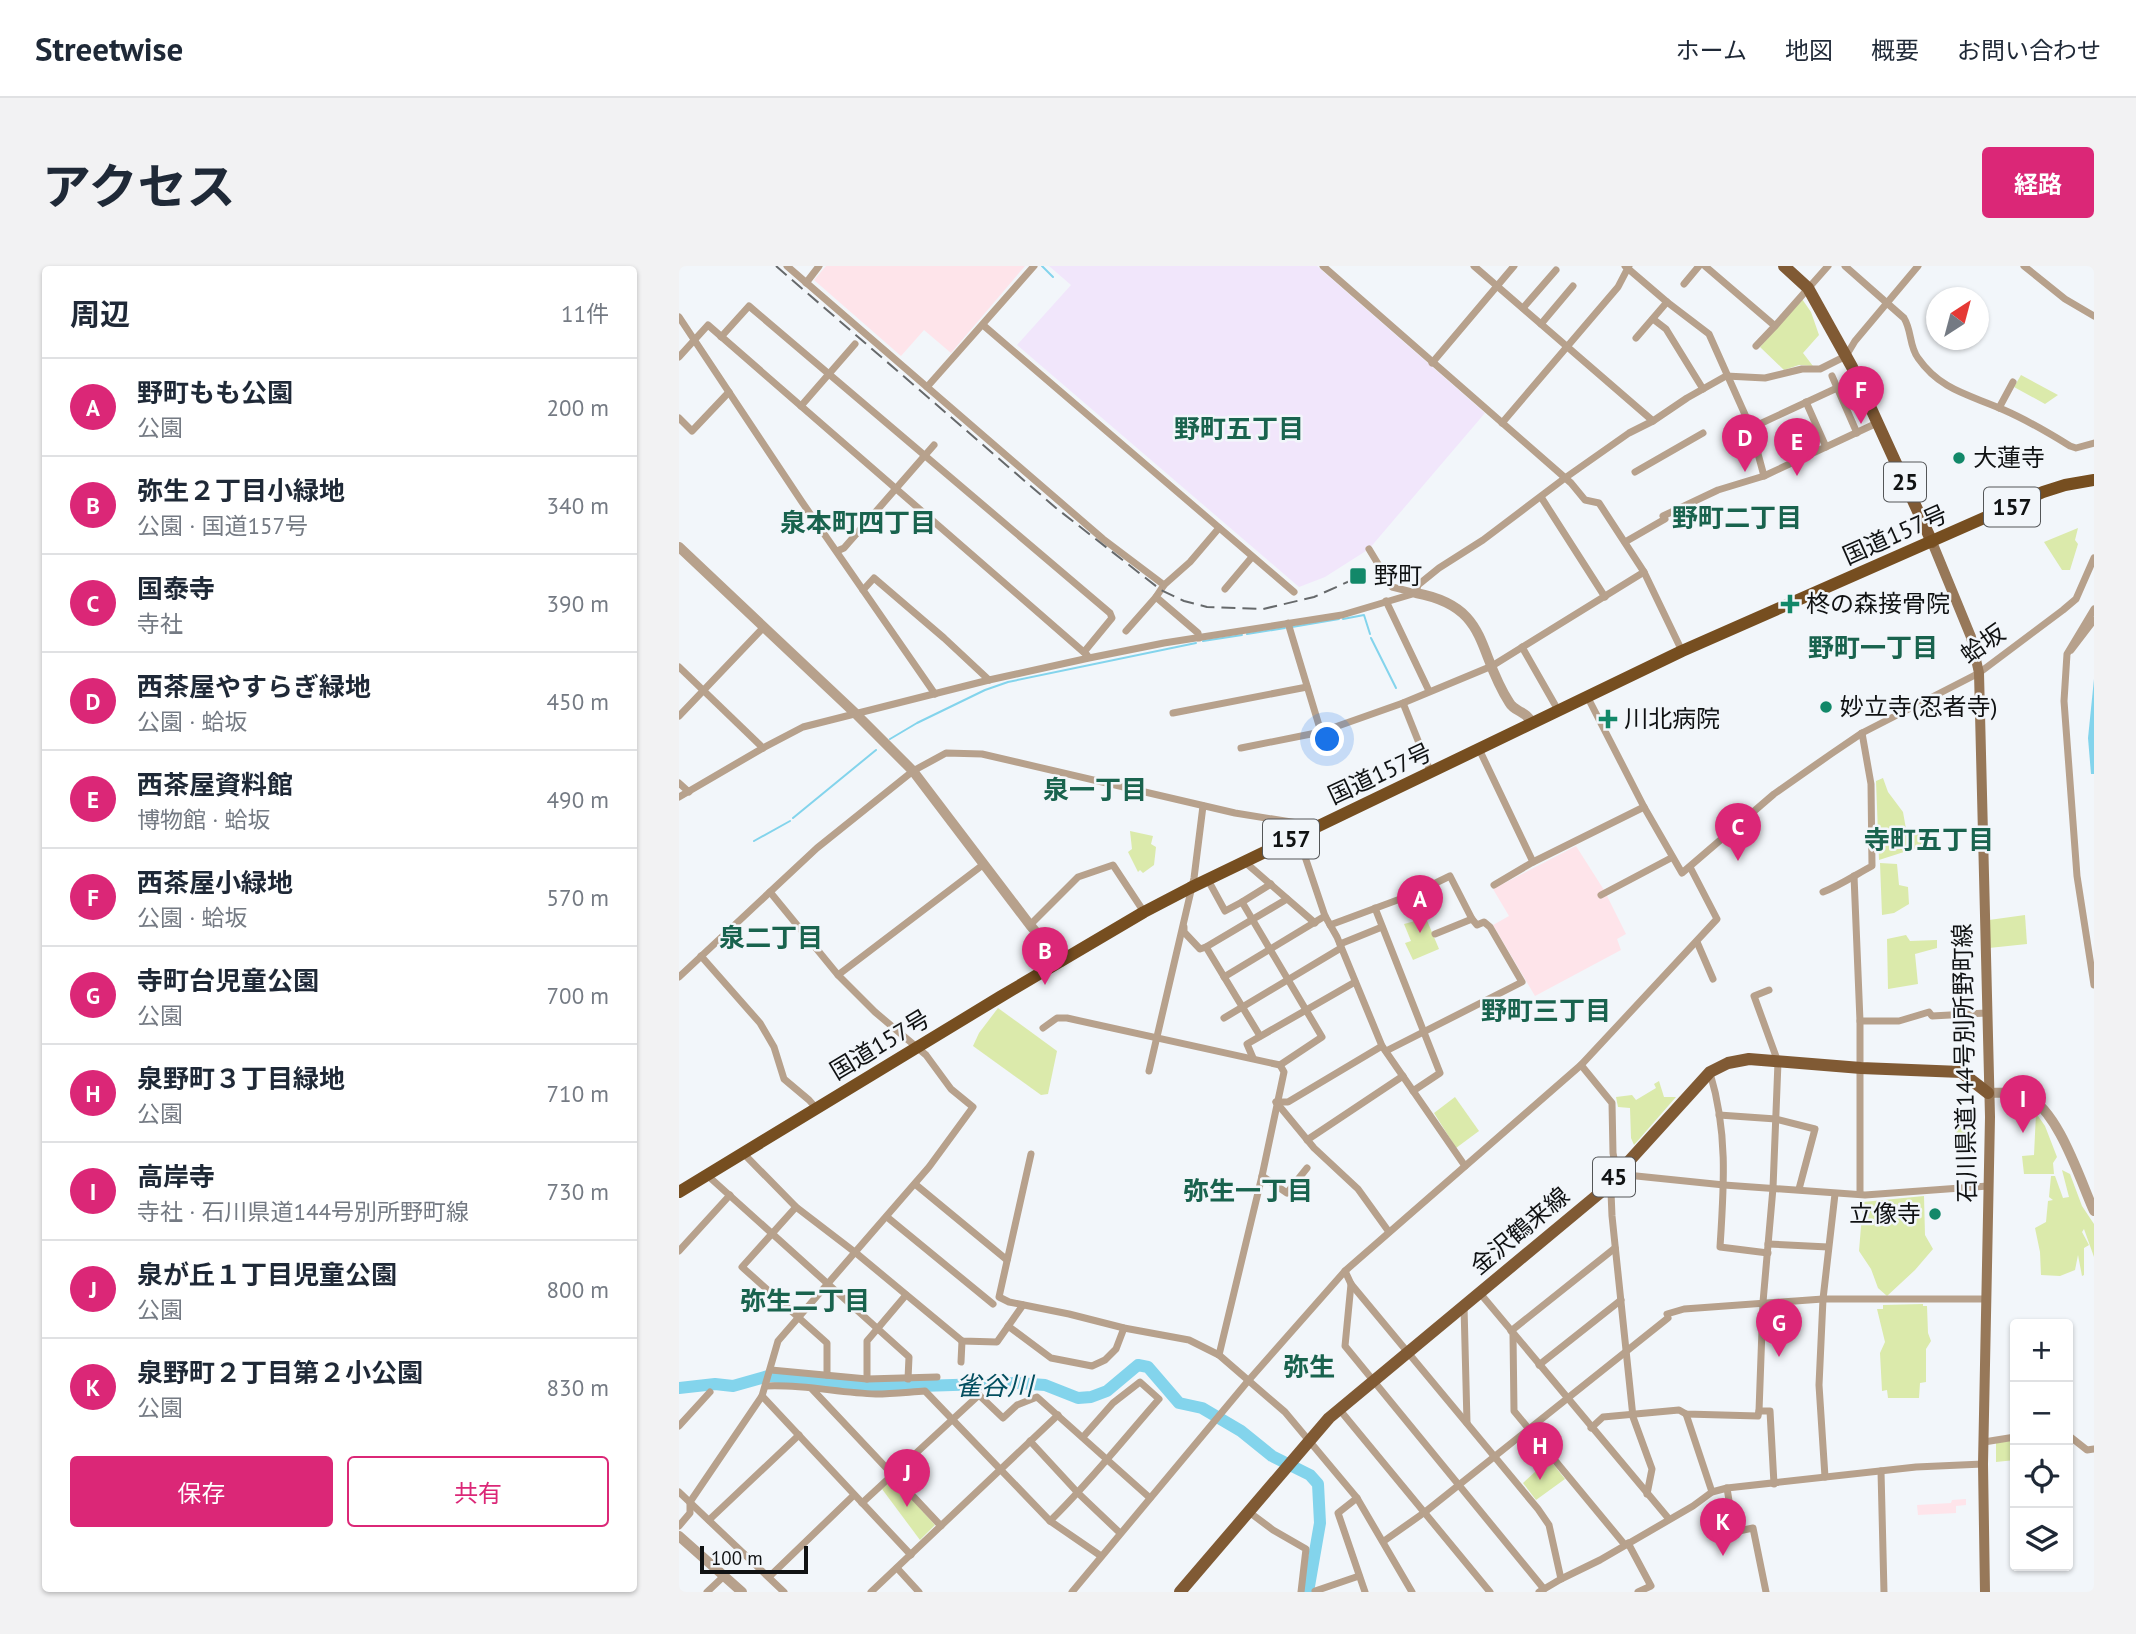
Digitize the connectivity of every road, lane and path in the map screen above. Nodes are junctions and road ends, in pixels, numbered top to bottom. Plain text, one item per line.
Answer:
1 (787, 266) edge
2 (819, 266) edge
3 (1034, 266) edge
4 (1323, 266) edge
5 (1474, 266) edge
6 (1514, 266) edge
7 (1699, 266) edge
8 (1705, 266) edge
9 (1783, 266) edge
10 (1828, 266) edge
11 (1845, 266) edge
12 (1917, 266) edge
13 (2024, 266) edge
14 (1627, 267) edge
15 (1556, 270) dead end
16 (806, 282) junction
17 (1684, 284) dead end
18 (1497, 286) junction
19 (1573, 286) dead end
20 (1808, 288) junction
21 (1667, 302) junction
22 (1888, 303) junction
23 (1523, 308) junction
24 (2094, 316) edge
25 (679, 317) edge
26 (1653, 319) junction
27 (1541, 324) junction
28 (982, 325) junction
29 (1775, 326) junction
30 (721, 337) junction
31 (1636, 338) dead end
32 (694, 341) junction
33 (855, 344) dead end
34 (1756, 346) dead end
35 (1567, 347) junction
36 (1846, 356) junction
37 (679, 357) edge
38 (1432, 363) junction
39 (829, 373) junction
40 (1726, 376) junction
41 (1832, 376) dead end
42 (2013, 382) dead end
43 (927, 387) junction
44 (1703, 388) junction
45 (1837, 388) junction
46 (730, 392) junction
47 (1806, 402) junction
48 (801, 406) junction
49 (1999, 408) junction
50 (679, 418) edge
51 (1653, 421) junction
52 (1502, 423) junction
53 (1877, 423) junction
54 (1751, 428) junction
55 (1703, 433) dead end
56 (1857, 433) junction
57 (2094, 443) edge
58 (935, 445) dead end
59 (1826, 447) junction
60 (925, 455) junction
61 (1635, 472) dead end
62 (1764, 475) junction
63 (1565, 478) junction
64 (2094, 480) edge
65 (895, 488) junction
66 (1541, 497) junction
67 (1219, 528) junction
68 (1625, 542) junction
69 (1932, 542) junction
70 (679, 547) edge
71 (1369, 549) dead end
72 (837, 551) junction
73 (1252, 556) junction
74 (2094, 558) edge
75 (1644, 572) junction
76 (1164, 585) junction
77 (1225, 589) dead end
78 (863, 590) junction
79 (1294, 592) dead end
80 (1416, 593) junction
81 (1156, 597) junction
82 (1605, 597) junction
83 (1386, 601) junction
84 (2094, 609) edge
85 (2094, 620) edge
86 (1288, 623) junction
87 (763, 628) junction
88 (1126, 631) dead end
89 (1199, 638) junction
90 (1522, 648) junction
91 (1682, 651) junction
92 (2067, 654) junction
93 (1086, 655) junction
94 (1492, 666) junction
95 (679, 667) edge
96 (1979, 673) junction
97 (989, 680) junction
98 (1307, 687) junction
99 (703, 690) junction
100 (1429, 691) junction
101 (935, 694) junction
102 (1587, 696) junction
103 (1403, 703) junction
104 (1558, 710) junction
105 (855, 713) junction
106 (1173, 713) dead end
107 (679, 716) edge
108 (1532, 723) junction
109 (1321, 732) junction
110 (1862, 733) junction
111 (763, 748) junction
112 (1241, 748) dead end
113 (1479, 749) junction
114 (913, 771) junction
115 (1431, 773) junction
116 (679, 783) edge
117 (689, 792) junction
118 (679, 797) edge
119 (1203, 806) junction
120 (1644, 807) junction
121 (1317, 826) junction
122 (1298, 836) junction
123 (1671, 858) junction
124 (1533, 862) junction
125 (1246, 863) junction
126 (984, 864) junction
127 (1690, 867) junction
128 (1854, 876) junction
129 (1208, 880) junction
130 (1271, 884) junction
131 (1494, 884) dead end
132 (1190, 888) junction
133 (770, 892) junction
134 (1823, 892) dead end
135 (1601, 895) dead end
136 (1287, 898) junction
137 (1242, 902) junction
138 (1375, 908) junction
139 (1145, 912) junction
140 (1184, 916) junction
141 (1325, 916) junction
142 (1252, 919) junction
143 (1472, 919) junction
144 (1315, 923) junction
145 (1030, 925) junction
146 (1329, 925) junction
147 (1382, 927) junction
148 (1435, 934) dead end
149 (1697, 942) junction
150 (1341, 946) junction
151 (1206, 947) junction
152 (1271, 949) junction
153 (701, 956) junction
154 (1061, 962) junction
155 (838, 975) junction
156 (1224, 976) junction
157 (679, 977) edge
158 (1289, 979) junction
159 (1713, 979) dead end
160 (1355, 982) junction
161 (2094, 985) edge
162 (1769, 990) dead end
163 (1243, 1007) junction
164 (1306, 1009) junction
165 (1986, 1013) junction
166 (1224, 1018) dead end
167 (1860, 1021) junction
168 (1043, 1028) dead end
169 (1425, 1033) junction
170 (1260, 1036) junction
171 (1156, 1037) junction
172 (917, 1048) junction
173 (1384, 1049) junction
174 (1253, 1058) junction
175 (1778, 1062) junction
176 (1280, 1065) junction
177 (1581, 1065) junction
178 (1861, 1068) junction
179 (1149, 1071) dead end
180 (1710, 1072) junction
181 (1403, 1076) junction
182 (1413, 1091) junction
183 (1988, 1093) junction
184 (1276, 1102) junction
185 (816, 1108) junction
186 (1719, 1115) junction
187 (1776, 1119) junction
188 (1307, 1140) junction
189 (743, 1153) junction
190 (1031, 1154) dead end
191 (1465, 1166) junction
192 (1307, 1168) dead end
193 (1617, 1174) junction
194 (707, 1175) junction
195 (1262, 1176) junction
196 (915, 1184) junction
197 (1724, 1185) junction
198 (1988, 1186) junction
199 (1773, 1188) junction
200 (1799, 1189) junction
201 (679, 1192) edge
202 (1835, 1194) junction
203 (1860, 1194) junction
204 (730, 1195) junction
205 (796, 1207) junction
206 (2094, 1211) edge
207 (887, 1217) junction
208 (1389, 1231) junction
209 (773, 1233) junction
210 (1769, 1244) junction
211 (1828, 1247) junction
212 (1615, 1248) junction
213 (679, 1251) edge
214 (856, 1253) junction
215 (1768, 1253) junction
216 (1007, 1260) junction
217 (1345, 1271) junction
218 (828, 1284) junction
219 (1351, 1284) junction
220 (1479, 1292) junction
221 (906, 1295) junction
222 (1823, 1299) junction
223 (1985, 1299) junction
224 (1621, 1300) junction
225 (1763, 1303) junction
226 (993, 1304) dead end
227 (1023, 1305) junction
228 (1464, 1305) junction
229 (799, 1317) junction
230 (1008, 1326) junction
231 (1124, 1328) junction
232 (878, 1329) junction
233 (1512, 1332) junction
234 (962, 1341) junction
235 (1626, 1350) junction
236 (1408, 1352) junction
237 (1219, 1354) junction
238 (961, 1362) dead end
239 (1539, 1365) junction
240 (827, 1375) junction
241 (769, 1377) junction
242 (937, 1377) dead end
243 (867, 1379) junction
244 (908, 1379) junction
245 (1374, 1380) junction
246 (1248, 1381) junction
247 (812, 1388) junction
248 (710, 1392) dead end
249 (762, 1396) junction
250 (1567, 1398) junction
251 (1339, 1409) junction
252 (1759, 1411) junction
253 (1686, 1414) junction
254 (1058, 1415) junction
255 (1633, 1415) junction
256 (952, 1419) junction
257 (1467, 1423) junction
258 (679, 1426) edge
259 (1591, 1428) junction
260 (1528, 1430) junction
261 (799, 1435) junction
262 (1083, 1437) junction
263 (2010, 1438) edge
264 (2073, 1439) edge
265 (1030, 1441) junction
266 (1309, 1441) junction
267 (1984, 1442) junction
268 (2094, 1448) edge
269 (1493, 1457) junction
270 (1106, 1458) junction
271 (1983, 1464) junction
272 (1000, 1469) junction
273 (1881, 1471) junction
274 (893, 1474) junction
275 (1825, 1477) junction
276 (1458, 1484) junction
277 (1774, 1484) junction
278 (1727, 1488) junction
279 (679, 1492) edge
280 (1712, 1492) junction
281 (1078, 1493) junction
282 (1647, 1494) junction
283 (855, 1495) junction
284 (1357, 1497) junction
285 (1150, 1498) junction
286 (690, 1502) junction
287 (862, 1503) junction
288 (1425, 1511) junction
289 (1249, 1512) junction
290 (1669, 1519) junction
291 (709, 1520) junction
292 (1050, 1521) junction
293 (679, 1526) edge
294 (941, 1526) junction
295 (1121, 1533) junction
296 (679, 1536) edge
297 (1384, 1541) junction
298 (1627, 1544) junction
299 (911, 1555) junction
300 (1101, 1556) junction
301 (897, 1568) junction
302 (724, 1576) junction
303 (1359, 1576) junction
304 (769, 1577) junction
305 (1561, 1578) junction
306 (1648, 1590) edge
307 (1313, 1591) edge
308 (1541, 1591) edge
309 (707, 1592) edge
310 (741, 1592) edge
311 (784, 1592) edge
312 (871, 1592) edge
313 (919, 1592) edge
314 (1072, 1592) edge
315 (1180, 1592) edge
316 (1301, 1592) edge
317 (1365, 1592) edge
318 (1412, 1592) edge
319 (1490, 1592) edge
320 (1638, 1592) edge
321 (1766, 1592) edge
322 (1884, 1592) edge
323 (1985, 1592) edge

1 - 16 street
2 - 16 street
3 - 28 street
4 - 38 street
5 - 18 street
6 - 18 street
7 - 17 street
8 - 29 street
9 - 20 main road, 25
10 - 20 street
11 - 22 street
12 - 22 street
13 - 24 street
14 - 21 street
14 - 35 street
15 - 23 street
16 - 43 street
18 - 23 street
18 - 38 street
19 - 27 street
20 - 29 street
20 - 36 main road, 25
21 - 26 street
21 - 40 street
22 - 36 street
22 - 49 street
23 - 27 street
25 - 32 street
26 - 31 street
26 - 44 street
27 - 35 street
28 - 43 street
28 - 67 street
29 - 34 street
30 - 32 street
30 - 39 street
30 - 48 street
32 - 37 street
32 - 46 street
33 - 39 street
35 - 51 street
35 - 52 street
36 - 40 street
36 - 53 main road, 25
38 - 52 street
39 - 48 street
39 - 60 street
40 - 44 street
40 - 54 street
41 - 45 street
42 - 49 street
43 - 76 street
44 - 51 street
45 - 47 street
45 - 56 street
46 - 50 street
46 - 72 street
47 - 54 street
47 - 59 street
48 - 65 street
49 - 57 street
51 - 63 street
52 - 63 street
53 - 56 street
53 - 69 main road, 25
54 - 62 street
55 - 61 street
56 - 59 street
58 - 60 street
59 - 62 street
60 - 65 street
60 - 93 street
62 - 68 street
63 - 66 street
63 - 68 street
64 - 69 highway, 国道157号 / 157
65 - 72 street
65 - 93 street
66 - 80 street
66 - 82 street
67 - 73 street
67 - 76 street
68 - 75 street
69 - 91 highway, 国道157号 / 157
69 - 96 main road, 石川県道144号別所野町線
70 - 87 street
71 - 80 street
72 - 78 street
73 - 77 street
73 - 79 street
74 - 96 street, 蛤坂
75 - 82 street
75 - 91 street
76 - 81 street
78 - 97 street
78 - 101 street
80 - 83 street
80 - 94 street
81 - 88 street
81 - 89 street
82 - 90 street
83 - 86 street
83 - 100 street
84 - 92 street
85 - 92 street
86 - 89 street
86 - 98 street
87 - 99 street
87 - 105 street
89 - 93 street
90 - 94 street
90 - 104 street
91 - 102 highway, 国道157号 / 157
92 - 161 street
93 - 97 street
94 - 100 street
94 - 108 street
95 - 99 street
96 - 110 street, 蛤坂
96 - 165 main road, 石川県道144号別所野町線
97 - 101 street
98 - 106 street
98 - 109 street
99 - 107 street
99 - 111 street
100 - 103 street
101 - 105 street
102 - 104 highway, 国道157号 / 157
102 - 120 street
103 - 109 street
103 - 115 street
104 - 108 highway, 国道157号 / 157
105 - 111 street
105 - 114 street
108 - 113 highway, 国道157号 / 157
109 - 112 street
110 - 127 street, 蛤坂
110 - 128 street
111 - 117 street
113 - 115 highway, 国道157号 / 157
113 - 124 street
114 - 119 street
114 - 126 street
114 - 133 street
115 - 121 highway, 国道157号 / 157
116 - 117 street
117 - 118 street
119 - 121 street
119 - 132 street
120 - 123 street
120 - 124 street
121 - 122 highway, 国道157号 / 157
122 - 125 highway, 国道157号 / 157
122 - 141 street
123 - 127 street
123 - 135 street
124 - 131 street
125 - 129 highway, 国道157号 / 157
125 - 130 street
126 - 145 street
126 - 155 street
127 - 149 street
128 - 134 street
128 - 167 street
129 - 132 highway, 国道157号 / 157
129 - 137 street
130 - 136 street
130 - 137 street
132 - 139 highway, 国道157号 / 157
132 - 140 street
133 - 153 street
133 - 155 street
136 - 142 street
136 - 144 street
137 - 142 street
138 - 143 street
138 - 146 street
138 - 147 street
139 - 145 street
139 - 154 highway, 国道157号 / 157
140 - 151 street
140 - 171 street
141 - 144 street
141 - 146 street
142 - 151 street
142 - 152 street
143 - 148 street
143 - 169 street
144 - 152 street
145 - 154 street
146 - 150 street
147 - 150 street
147 - 169 street
149 - 159 street
149 - 177 street
150 - 158 street
150 - 160 street
151 - 156 street
152 - 156 street
152 - 158 street
153 - 157 street
153 - 185 street
154 - 172 highway, 国道157号 / 157
155 - 172 street
156 - 163 street
158 - 163 street
158 - 164 street
160 - 164 street
160 - 173 street
162 - 175 street
163 - 166 street
163 - 170 street
164 - 170 street
164 - 176 street
165 - 167 street
165 - 183 main road, 石川県道144号別所野町線
167 - 178 street
168 - 171 street
169 - 173 street
169 - 182 street
170 - 174 street
171 - 174 street
171 - 179 street
172 - 185 highway, 国道157号 / 157
172 - 196 street
173 - 181 street
173 - 184 street
174 - 176 street
175 - 178 main road, 金沢鶴来線 / 45
175 - 180 main road, 金沢鶴来線 / 45
175 - 187 street
176 - 184 street
177 - 191 street
177 - 193 street
178 - 183 main road, 金沢鶴来線 / 45
178 - 203 street
180 - 186 street
180 - 193 main road, 金沢鶴来線 / 45
181 - 182 street
181 - 188 street
182 - 191 street
183 - 198 main road, 石川県道144号別所野町線
183 - 206 street
184 - 188 street
184 - 195 street
185 - 189 highway, 国道157号 / 157
186 - 187 street
186 - 197 street
187 - 199 street
187 - 200 street
188 - 208 street
189 - 194 highway, 国道157号 / 157
189 - 205 street
190 - 216 street
191 - 208 street
192 - 195 street
193 - 197 street
193 - 212 street
193 - 220 main road, 金沢鶴来線 / 45
194 - 201 highway, 国道157号 / 157
194 - 204 street
195 - 237 street
196 - 207 street
196 - 216 street
197 - 199 street
197 - 215 street
198 - 203 street
198 - 223 main road, 石川県道144号別所野町線
199 - 200 street
199 - 210 street
200 - 202 street
202 - 203 street
202 - 211 street
204 - 209 street
204 - 213 street
205 - 209 street
205 - 214 street
207 - 214 street
207 - 226 street
208 - 217 street
209 - 218 street
209 - 229 street
210 - 211 street
210 - 215 street
211 - 222 street
212 - 224 street
212 - 233 street
214 - 218 street
214 - 221 street
215 - 225 street
216 - 227 street
217 - 219 street
217 - 246 street
218 - 229 street
218 - 232 street
219 - 236 street
219 - 245 street
220 - 228 main road, 金沢鶴来線 / 45
220 - 233 street
221 - 232 street
221 - 234 street
222 - 223 street
222 - 225 street
222 - 275 street
223 - 267 main road, 石川県道144号別所野町線
224 - 235 street
224 - 239 street
225 - 235 street
225 - 252 street
227 - 230 street
227 - 231 street
228 - 236 main road, 金沢鶴来線 / 45
228 - 257 street
229 - 240 street
229 - 241 street
230 - 231 street
230 - 234 street
231 - 237 street
232 - 243 street
232 - 244 street
233 - 239 street
233 - 260 street
234 - 238 street
235 - 250 street
235 - 255 street
236 - 245 main road, 金沢鶴来線 / 45
236 - 257 street
237 - 246 street
239 - 250 street
240 - 241 street
240 - 243 street
241 - 247 street
241 - 249 street
242 - 244 street
243 - 244 street
245 - 251 main road, 金沢鶴来線 / 45
245 - 276 street
246 - 266 street
246 - 285 street
247 - 256 street
247 - 274 street
248 - 258 street
249 - 261 street
249 - 286 street
250 - 259 street
250 - 260 street
251 - 266 main road, 金沢鶴来線 / 45
251 - 288 street
252 - 253 street
252 - 277 street
253 - 255 street
253 - 280 street
254 - 256 street
254 - 262 street
254 - 265 street
255 - 259 street
255 - 282 street
256 - 272 street
256 - 274 street
257 - 269 street
259 - 282 street
260 - 269 street
260 - 298 street
261 - 283 street
261 - 291 street
262 - 270 street
262 - 270 street
263 - 267 street
264 - 268 street
265 - 272 street
265 - 281 street
266 - 284 street
266 - 289 main road, 金沢鶴来線 / 45
267 - 271 main road, 石川県道144号別所野町線
269 - 276 street
269 - 305 street
270 - 281 street
270 - 285 street
271 - 273 street
271 - 323 main road, 石川県道144号別所野町線
272 - 292 street
272 - 294 street
273 - 275 street
273 - 322 street
274 - 287 street
274 - 294 street
275 - 277 street
276 - 288 street
276 - 308 street
277 - 278 street
278 - 280 street
278 - 321 street
279 - 286 street
280 - 290 street
281 - 292 street
281 - 295 street
282 - 290 street
283 - 287 street
283 - 304 street
284 - 297 street
284 - 303 street
285 - 295 street
286 - 291 street
286 - 293 street
287 - 299 street
288 - 297 street
288 - 319 street
289 - 315 main road, 金沢鶴来線 / 45
289 - 316 street
290 - 298 street
291 - 304 street
292 - 300 street
294 - 299 street
295 - 300 street
296 - 302 street
297 - 318 street
298 - 305 street
298 - 306 street
299 - 301 street
300 - 314 street
301 - 312 street
301 - 313 street
302 - 309 street
302 - 310 street
303 - 307 street
303 - 317 street
304 - 311 street
305 - 308 street
306 - 320 street

